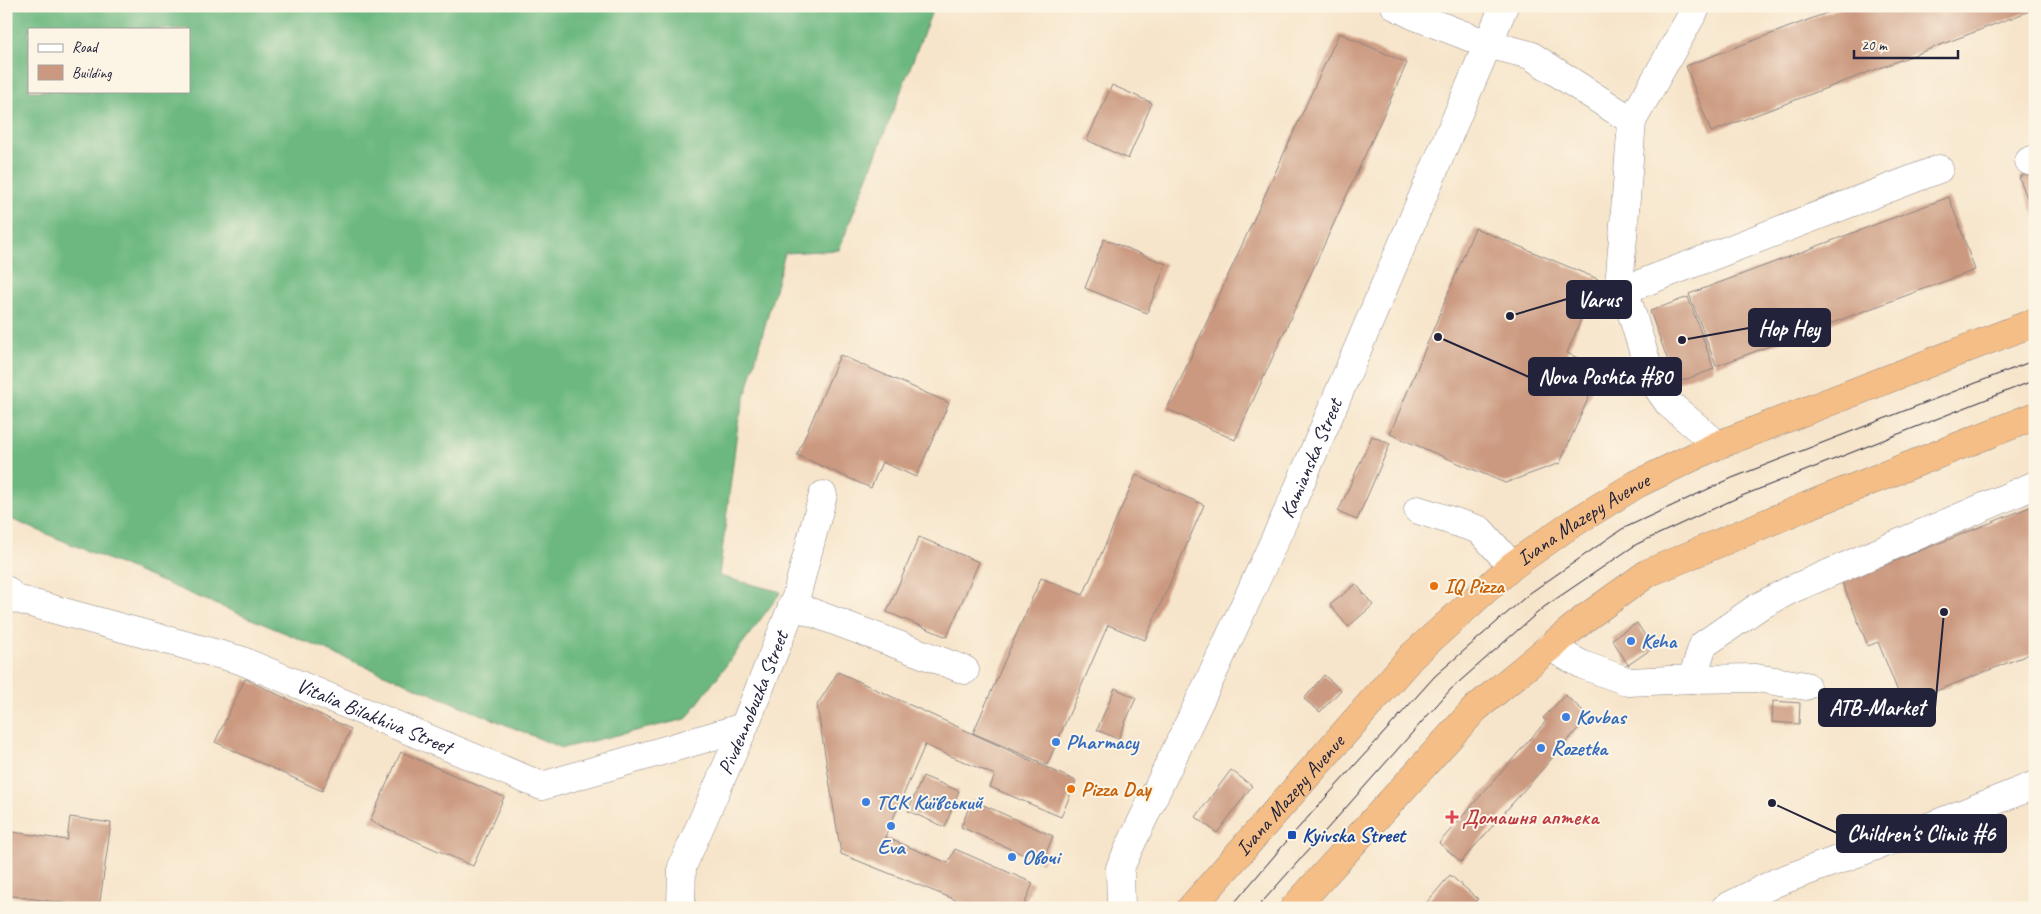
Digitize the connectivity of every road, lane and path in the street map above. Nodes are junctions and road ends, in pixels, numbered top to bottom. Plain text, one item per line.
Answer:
1 (1395, 6) edge
2 (1504, 6) edge
3 (1697, 6) edge
4 (1487, 44) junction
5 (1632, 121) junction
6 (1939, 169) dead end
7 (1624, 290) junction
8 (2035, 322) edge
9 (2035, 416) edge
10 (1718, 445) junction
11 (2035, 485) edge
12 (823, 495) dead end
13 (1418, 510) dead end
14 (1512, 566) junction
15 (6, 590) edge
16 (792, 605) junction
17 (1550, 647) junction
18 (965, 670) dead end
19 (1692, 678) junction
20 (1806, 686) dead end
21 (744, 727) junction
22 (2035, 785) edge
23 (681, 908) edge
24 (1121, 908) edge
25 (1191, 908) edge
26 (1294, 908) edge
27 (1725, 908) edge

1 - 4 street
2 - 4 street, Kamianska Street
3 - 5 street
4 - 5 street
4 - 24 street, Kamianska Street
5 - 7 street
6 - 7 street
7 - 10 street
8 - 10 highway, Ivana Mazepy Avenue
9 - 17 highway
10 - 14 highway, Ivana Mazepy Avenue
11 - 19 street
12 - 16 street, Pivdennobuzka Street
13 - 14 street
14 - 25 highway, Ivana Mazepy Avenue
15 - 21 street, Vitalia Bilakhiva Street
16 - 18 street
16 - 21 street, Pivdennobuzka Street
17 - 19 street
17 - 26 highway
19 - 20 street
21 - 23 street, Pivdennobuzka Street
22 - 27 street

